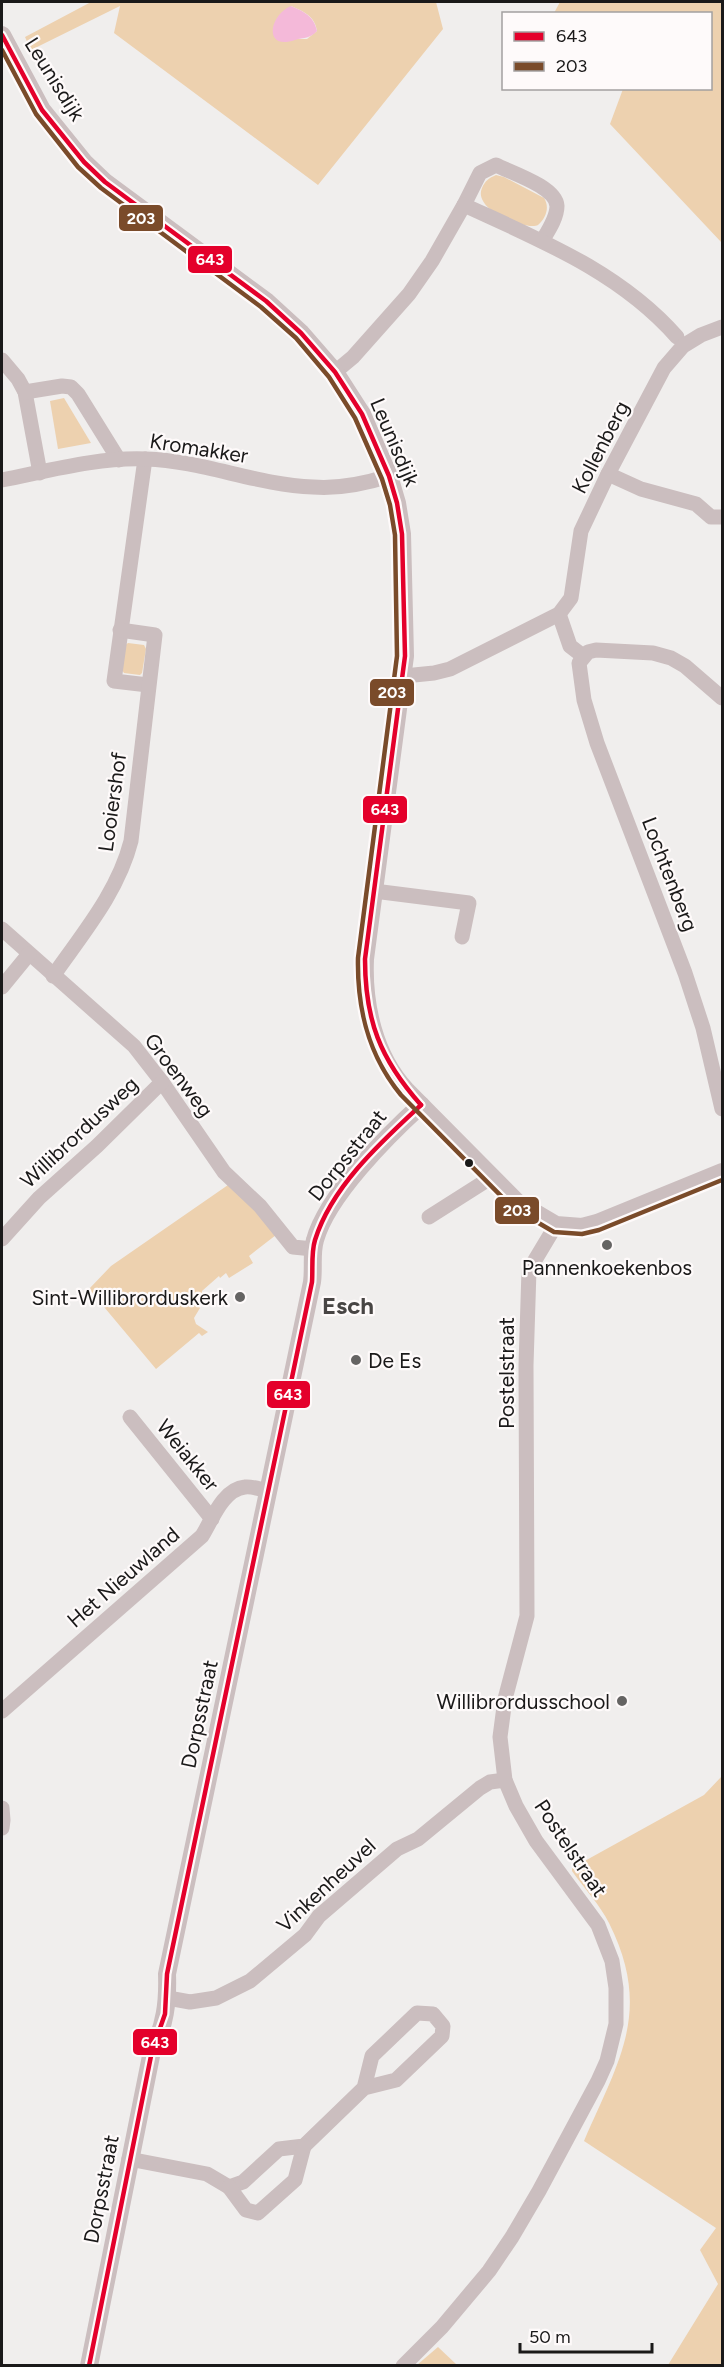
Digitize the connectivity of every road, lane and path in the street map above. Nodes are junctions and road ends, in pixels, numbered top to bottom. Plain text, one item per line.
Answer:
1 (2, 35) edge
2 (464, 205) junction
3 (542, 241) junction
4 (723, 327) edge
5 (677, 337) dead end
6 (2, 360) edge
7 (335, 372) junction
8 (25, 392) junction
9 (145, 459) junction
10 (118, 460) junction
11 (40, 473) junction
12 (608, 474) junction
13 (389, 476) junction
14 (2, 480) edge
15 (723, 517) edge
16 (559, 614) junction
17 (120, 630) junction
18 (583, 656) junction
19 (404, 676) junction
20 (148, 685) junction
21 (723, 698) edge
22 (374, 891) junction
23 (2, 929) edge
24 (462, 938) dead end
25 (29, 954) junction
26 (53, 976) junction
27 (2, 987) edge
28 (162, 1082) junction
29 (421, 1105) junction
30 (723, 1109) edge
31 (723, 1172) edge
32 (492, 1177) junction
33 (429, 1217) dead end
34 (556, 1225) junction
35 (2, 1239) edge
36 (313, 1249) junction
37 (130, 1417) dead end
38 (269, 1491) junction
39 (212, 1519) junction
40 (2, 1711) edge
41 (505, 1780) junction
42 (2, 1808) edge
43 (2, 1828) edge
44 (168, 1998) junction
45 (364, 2088) junction
46 (304, 2146) junction
47 (129, 2159) junction
48 (229, 2187) junction
49 (89, 2366) edge
50 (403, 2366) edge

1 - 7 street, Leunisdijk
2 - 3 street
2 - 3 street
2 - 7 street
3 - 5 street
4 - 12 street, Kollenberg
6 - 8 street
7 - 13 street, Leunisdijk
8 - 10 street
8 - 11 street
9 - 10 street, Kromakker
9 - 13 street, Kromakker
9 - 17 street
10 - 11 street, Kromakker
11 - 14 street, Kromakker
12 - 15 street
12 - 16 street, Kollenberg
13 - 19 street, Leunisdijk
16 - 18 street
16 - 19 street
17 - 20 street
17 - 20 street, Looiershof
18 - 21 street
18 - 30 street, Lochtenberg
19 - 22 street, Leunisdijk
20 - 26 street, Looiershof
22 - 24 street
22 - 29 street, Leunisdijk
23 - 25 street, Groenweg
25 - 26 street, Groenweg
25 - 27 street
26 - 28 street, Groenweg
28 - 35 street, Willibrordusweg
28 - 36 street, Groenweg
29 - 32 street, Leunisdijk
29 - 36 street, Dorpsstraat
31 - 34 street
32 - 33 street
32 - 34 street
34 - 41 street, Postelstraat
36 - 38 street, Dorpsstraat
37 - 39 street, Weiakker
38 - 39 street, Het Nieuwland
38 - 44 street, Dorpsstraat
39 - 40 street, Het Nieuwland
41 - 44 street, Vinkenheuvel
41 - 50 street, Postelstraat
42 - 43 street
44 - 47 street, Dorpsstraat
45 - 45 street
45 - 46 street
46 - 48 street
46 - 48 street
47 - 48 street
47 - 49 street, Dorpsstraat

